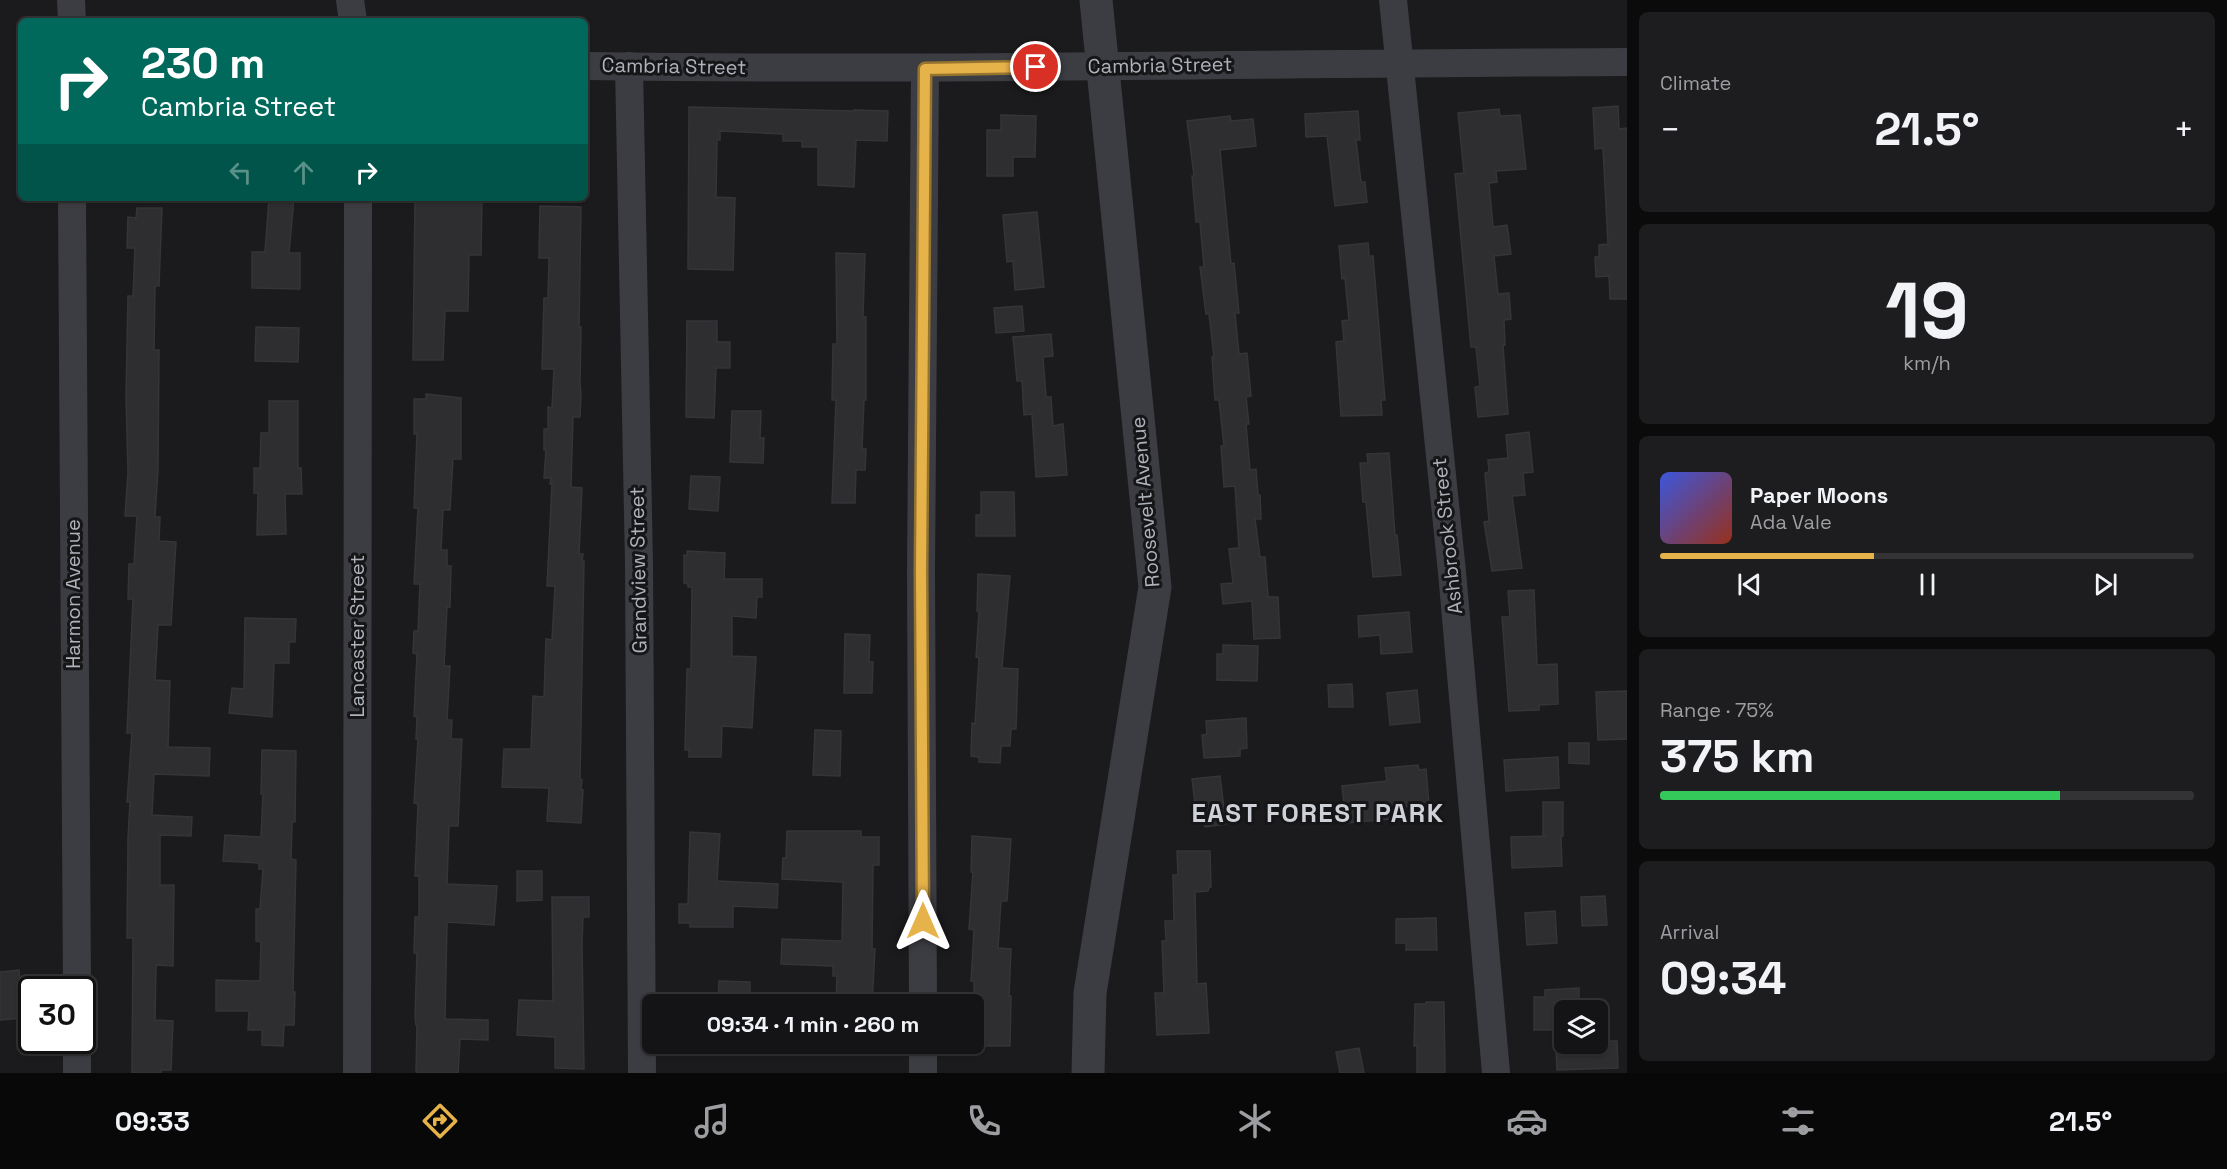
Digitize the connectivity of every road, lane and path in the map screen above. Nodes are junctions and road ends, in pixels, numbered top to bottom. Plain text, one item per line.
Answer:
1 (71, 0) edge
2 (350, 0) edge
3 (1096, 0) edge
4 (1393, 0) edge
5 (72, 18) edge
6 (353, 18) edge
7 (1627, 62) edge
8 (1399, 63) junction
9 (1102, 65) junction
10 (588, 66) edge
11 (629, 66) junction
12 (925, 69) junction
13 (72, 201) edge
14 (358, 201) edge
15 (77, 976) edge
16 (923, 994) edge
17 (77, 1054) edge
18 (923, 1054) edge
19 (77, 1073) edge
20 (357, 1073) edge
21 (642, 1073) edge
22 (923, 1073) edge
23 (1088, 1073) edge
24 (1496, 1073) edge

1 - 5 street
2 - 6 street
3 - 9 street, Roosevelt Avenue
4 - 8 street, Ashbrook Street
7 - 8 street, Cambria Street
8 - 9 street, Cambria Street
8 - 24 street, Ashbrook Street
9 - 12 street, Cambria Street
9 - 23 street, Roosevelt Avenue
10 - 11 street, Cambria Street
11 - 12 street, Cambria Street
11 - 21 street, Grandview Street
12 - 16 street
13 - 15 street, Harmon Avenue
14 - 20 street, Lancaster Street
17 - 19 street
18 - 22 street

